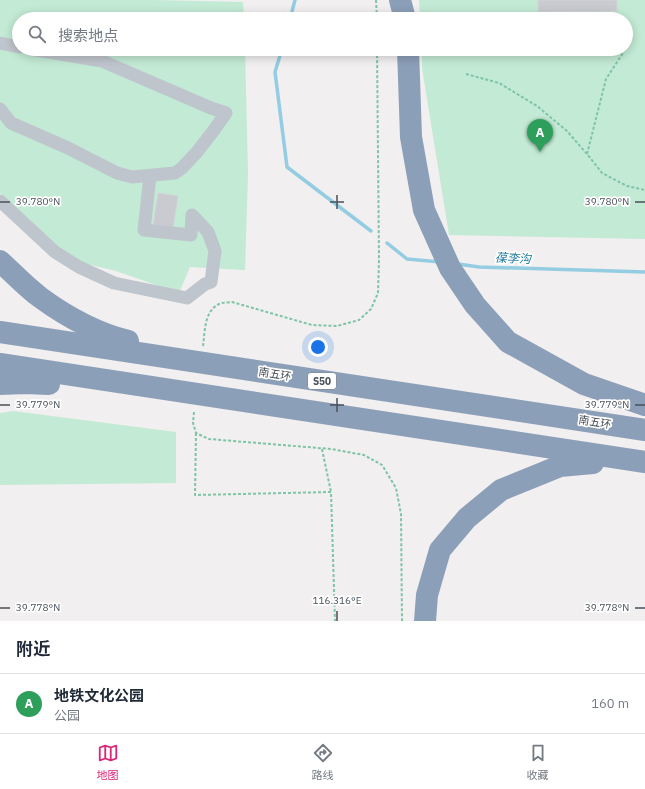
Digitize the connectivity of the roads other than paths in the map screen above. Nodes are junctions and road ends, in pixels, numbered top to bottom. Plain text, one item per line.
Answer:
1 (400, 0) edge
2 (403, 12) edge
3 (0, 43) edge
4 (12, 46) edge
5 (72, 56) edge
6 (408, 56) edge
7 (0, 109) edge
8 (150, 176) junction
9 (0, 201) edge
10 (0, 261) edge
11 (0, 332) edge
12 (0, 364) edge
13 (228, 367) junction
14 (0, 384) edge
15 (168, 391) junction
16 (645, 406) edge
17 (645, 430) edge
18 (638, 461) edge
19 (424, 621) edge

1 - 2 highway
3 - 4 street
5 - 8 street
6 - 16 highway
7 - 8 street
8 - 9 street
10 - 13 highway
11 - 13 highway, 南五环 / S50
12 - 15 highway
13 - 17 highway, 南五环 / S50
14 - 15 highway
15 - 18 highway
18 - 19 highway

